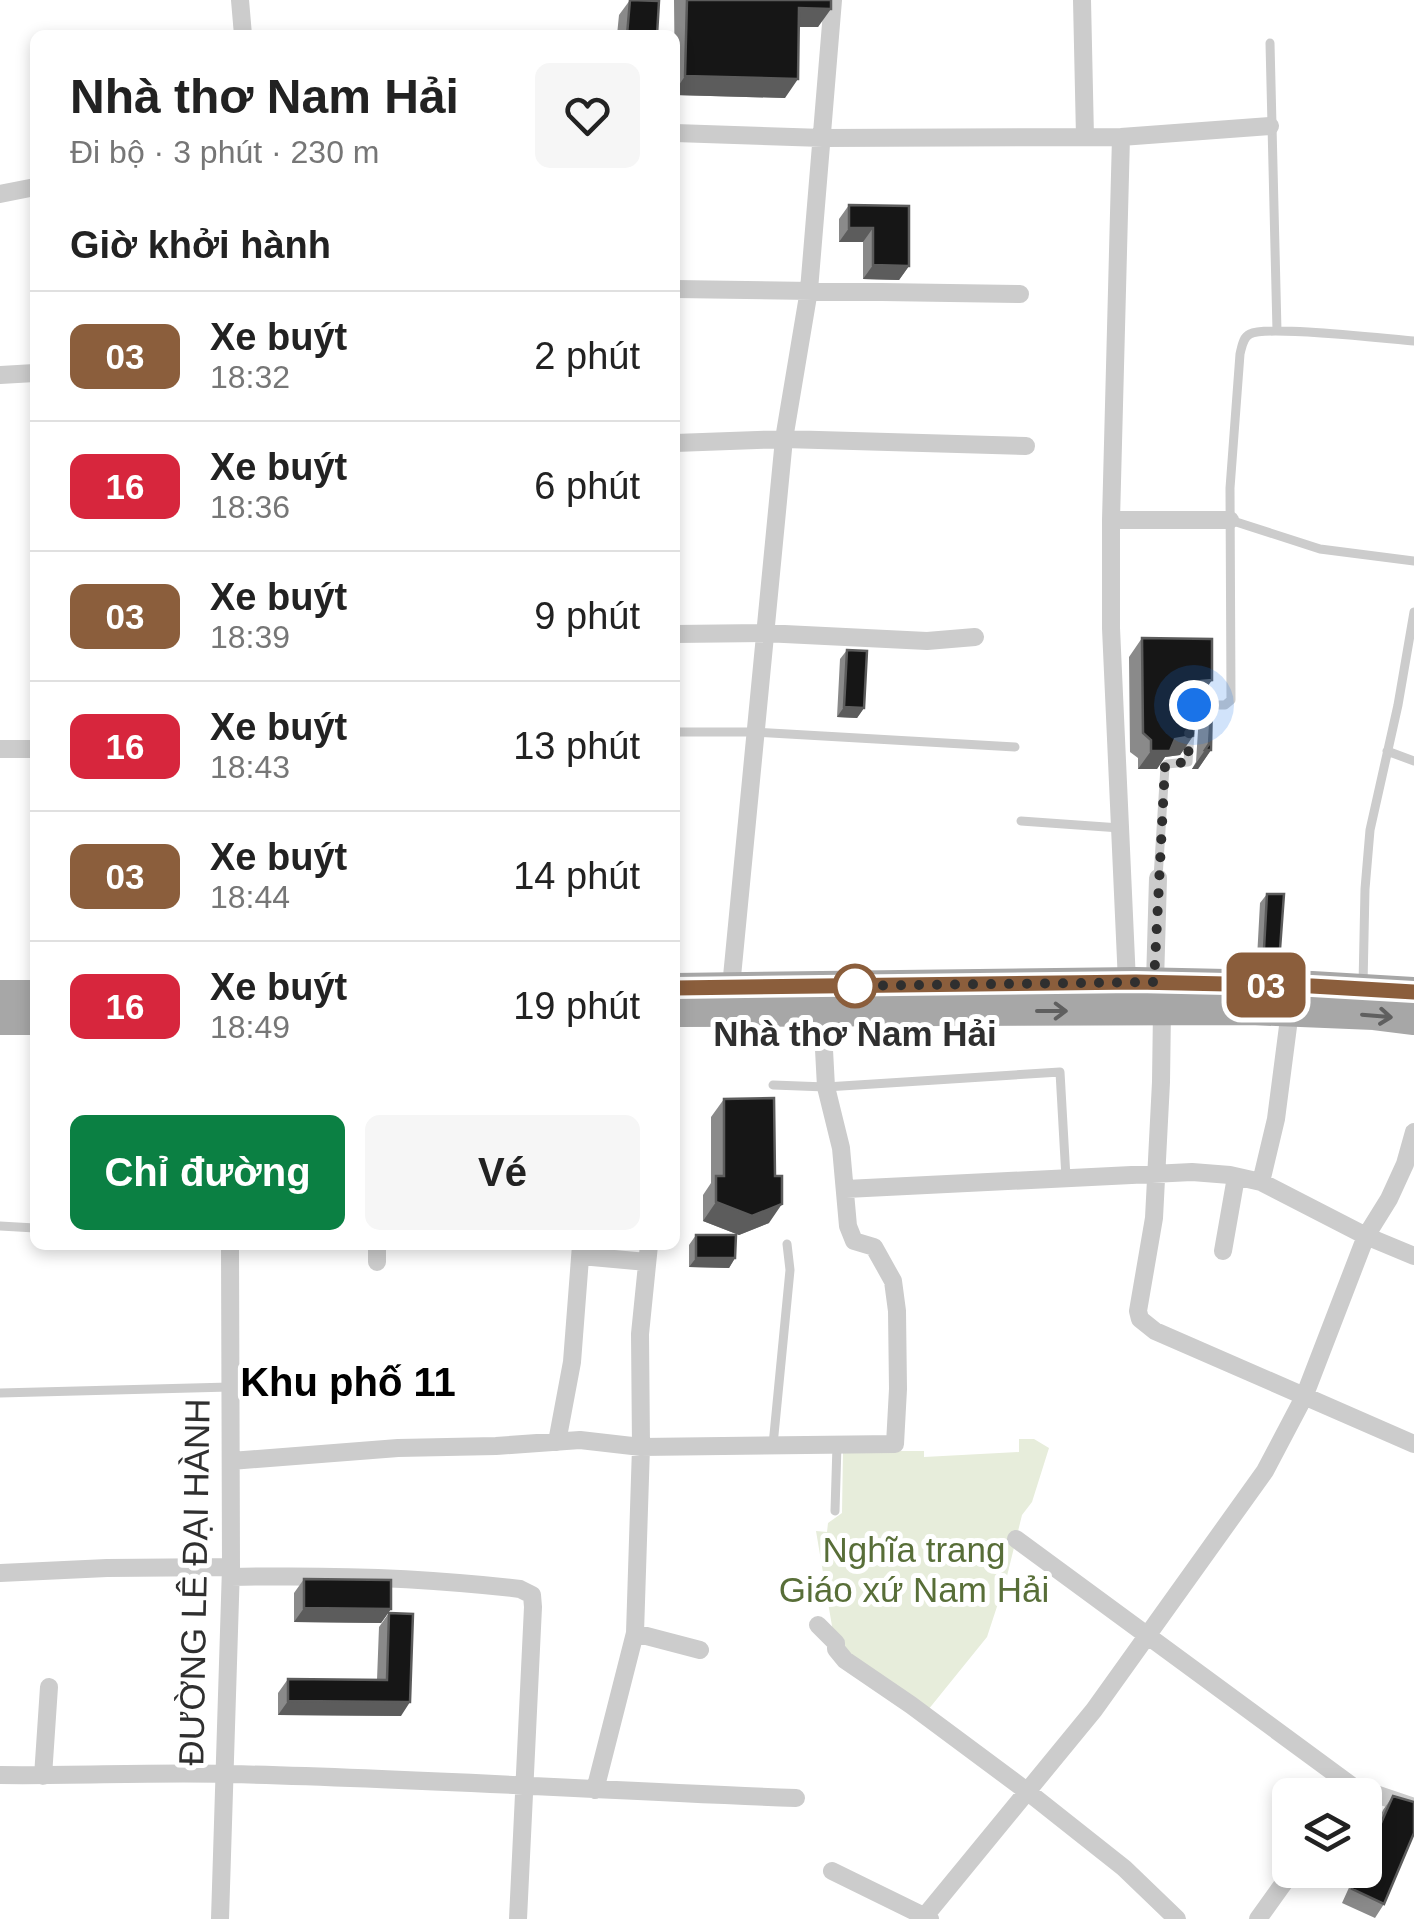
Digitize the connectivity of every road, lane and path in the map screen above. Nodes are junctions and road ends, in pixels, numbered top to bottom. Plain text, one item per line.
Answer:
1 (240, 0) edge
2 (833, 0) edge
3 (1082, 0) edge
4 (243, 30) edge
5 (1270, 43) dead end
6 (1270, 126) junction
7 (680, 134) edge
8 (1086, 137) junction
9 (1120, 137) junction
10 (823, 138) junction
11 (30, 188) edge
12 (0, 194) edge
13 (680, 288) edge
14 (809, 290) junction
15 (1020, 294) dead end
16 (1277, 331) junction
17 (1414, 341) edge
18 (30, 373) edge
19 (0, 375) edge
20 (784, 438) junction
21 (680, 443) edge
22 (1026, 446) dead end
23 (1110, 520) junction
24 (1230, 520) junction
25 (1414, 561) edge
26 (1414, 612) edge
27 (764, 633) junction
28 (680, 634) edge
29 (975, 636) dead end
30 (680, 732) edge
31 (754, 732) junction
32 (1015, 747) dead end
33 (30, 749) edge
34 (0, 750) edge
35 (1387, 751) junction
36 (1414, 761) edge
37 (1021, 821) dead end
38 (1120, 828) junction
39 (1158, 878) joint
40 (730, 987) junction
41 (680, 988) edge
42 (1362, 989) junction
43 (1414, 992) edge
44 (0, 995) edge
45 (30, 996) edge
46 (1143, 996) junction
47 (1290, 1011) junction
48 (680, 1012) edge
49 (822, 1012) junction
50 (0, 1020) edge
51 (30, 1020) edge
52 (1414, 1020) edge
53 (773, 1085) dead end
54 (826, 1086) junction
55 (1414, 1132) edge
56 (1156, 1174) junction
57 (1236, 1176) junction
58 (1066, 1178) junction
59 (1261, 1182) junction
60 (846, 1189) junction
61 (0, 1226) edge
62 (30, 1228) edge
63 (1366, 1236) junction
64 (786, 1244) dead end
65 (230, 1250) edge
66 (581, 1251) edge
67 (1223, 1251) dead end
68 (648, 1253) edge
69 (1414, 1256) edge
70 (230, 1387) junction
71 (0, 1393) edge
72 (1304, 1397) junction
73 (557, 1442) junction
74 (1414, 1444) edge
75 (837, 1445) junction
76 (773, 1446) junction
77 (641, 1447) junction
78 (231, 1461) junction
79 (835, 1511) dead end
80 (1016, 1539) dead end
81 (231, 1572) junction
82 (0, 1573) edge
83 (818, 1625) dead end
84 (635, 1634) junction
85 (1147, 1636) junction
86 (700, 1650) dead end
87 (49, 1687) dead end
88 (224, 1774) junction
89 (0, 1775) edge
90 (43, 1776) junction
91 (1333, 1778) edge
92 (524, 1784) junction
93 (596, 1790) junction
94 (1028, 1792) junction
95 (796, 1798) dead end
96 (1382, 1799) edge
97 (1414, 1807) edge
98 (832, 1871) dead end
99 (1280, 1888) edge
100 (928, 1918) edge
101 (220, 1919) edge
102 (518, 1919) edge
103 (1177, 1919) edge
104 (1258, 1919) edge

1 - 4 street
2 - 10 street
3 - 8 street
5 - 6 lane
6 - 9 street
6 - 16 lane
7 - 10 street
8 - 9 street
8 - 10 street
9 - 23 street
10 - 14 street
11 - 12 street
13 - 14 street
14 - 15 street
14 - 20 street
16 - 17 lane
16 - 24 lane
18 - 19 street
20 - 21 street
20 - 22 street
20 - 27 street
23 - 24 street
23 - 38 street
24 - 25 lane
24 - 39 lane
26 - 35 lane
27 - 28 street
27 - 29 street
27 - 31 street
30 - 31 lane
31 - 32 lane
31 - 40 street
33 - 34 street
35 - 36 lane
35 - 42 lane
37 - 38 lane
38 - 46 street
39 - 46 street
40 - 41 main road
40 - 46 main road
42 - 43 main road
42 - 46 main road
44 - 45 main road
46 - 47 main road
49 -> 46 main road
46 - 56 street
47 -> 52 main road
47 - 59 street
48 - 49 main road
49 - 54 street
50 - 51 main road
53 - 54 lane
54 - 58 lane
54 - 60 street
55 - 63 street
56 - 57 street
56 - 58 street
56 - 72 street
57 - 59 street
57 - 67 street
58 - 60 street
59 - 63 street
60 - 75 street
61 - 62 lane
63 - 69 street
63 - 72 street
64 - 76 lane
65 - 70 street, ĐƯỜNG LÊ ĐẠI HÀNH
66 - 68 street
66 - 73 street
68 - 77 street
70 - 71 lane
70 - 78 street, ĐƯỜNG LÊ ĐẠI HÀNH
72 - 74 street
72 - 85 street
73 - 77 street
73 - 78 street
75 - 76 street
75 - 79 lane
76 - 77 street
77 - 84 street
78 - 81 street, ĐƯỜNG LÊ ĐẠI HÀNH
80 - 85 street
81 - 82 street
81 - 88 street, ĐƯỜNG LÊ ĐẠI HÀNH
81 - 92 street
83 - 94 street
84 - 86 street
84 - 93 street
85 - 91 street
85 - 94 street
87 - 90 street
88 - 90 street
88 - 92 street
88 - 101 street, ĐƯỜNG LÊ ĐẠI HÀNH
89 - 90 street
92 - 93 street
92 - 102 street
93 - 95 street
94 - 100 street
94 - 103 street
96 - 97 street
98 - 100 street
99 - 104 street

